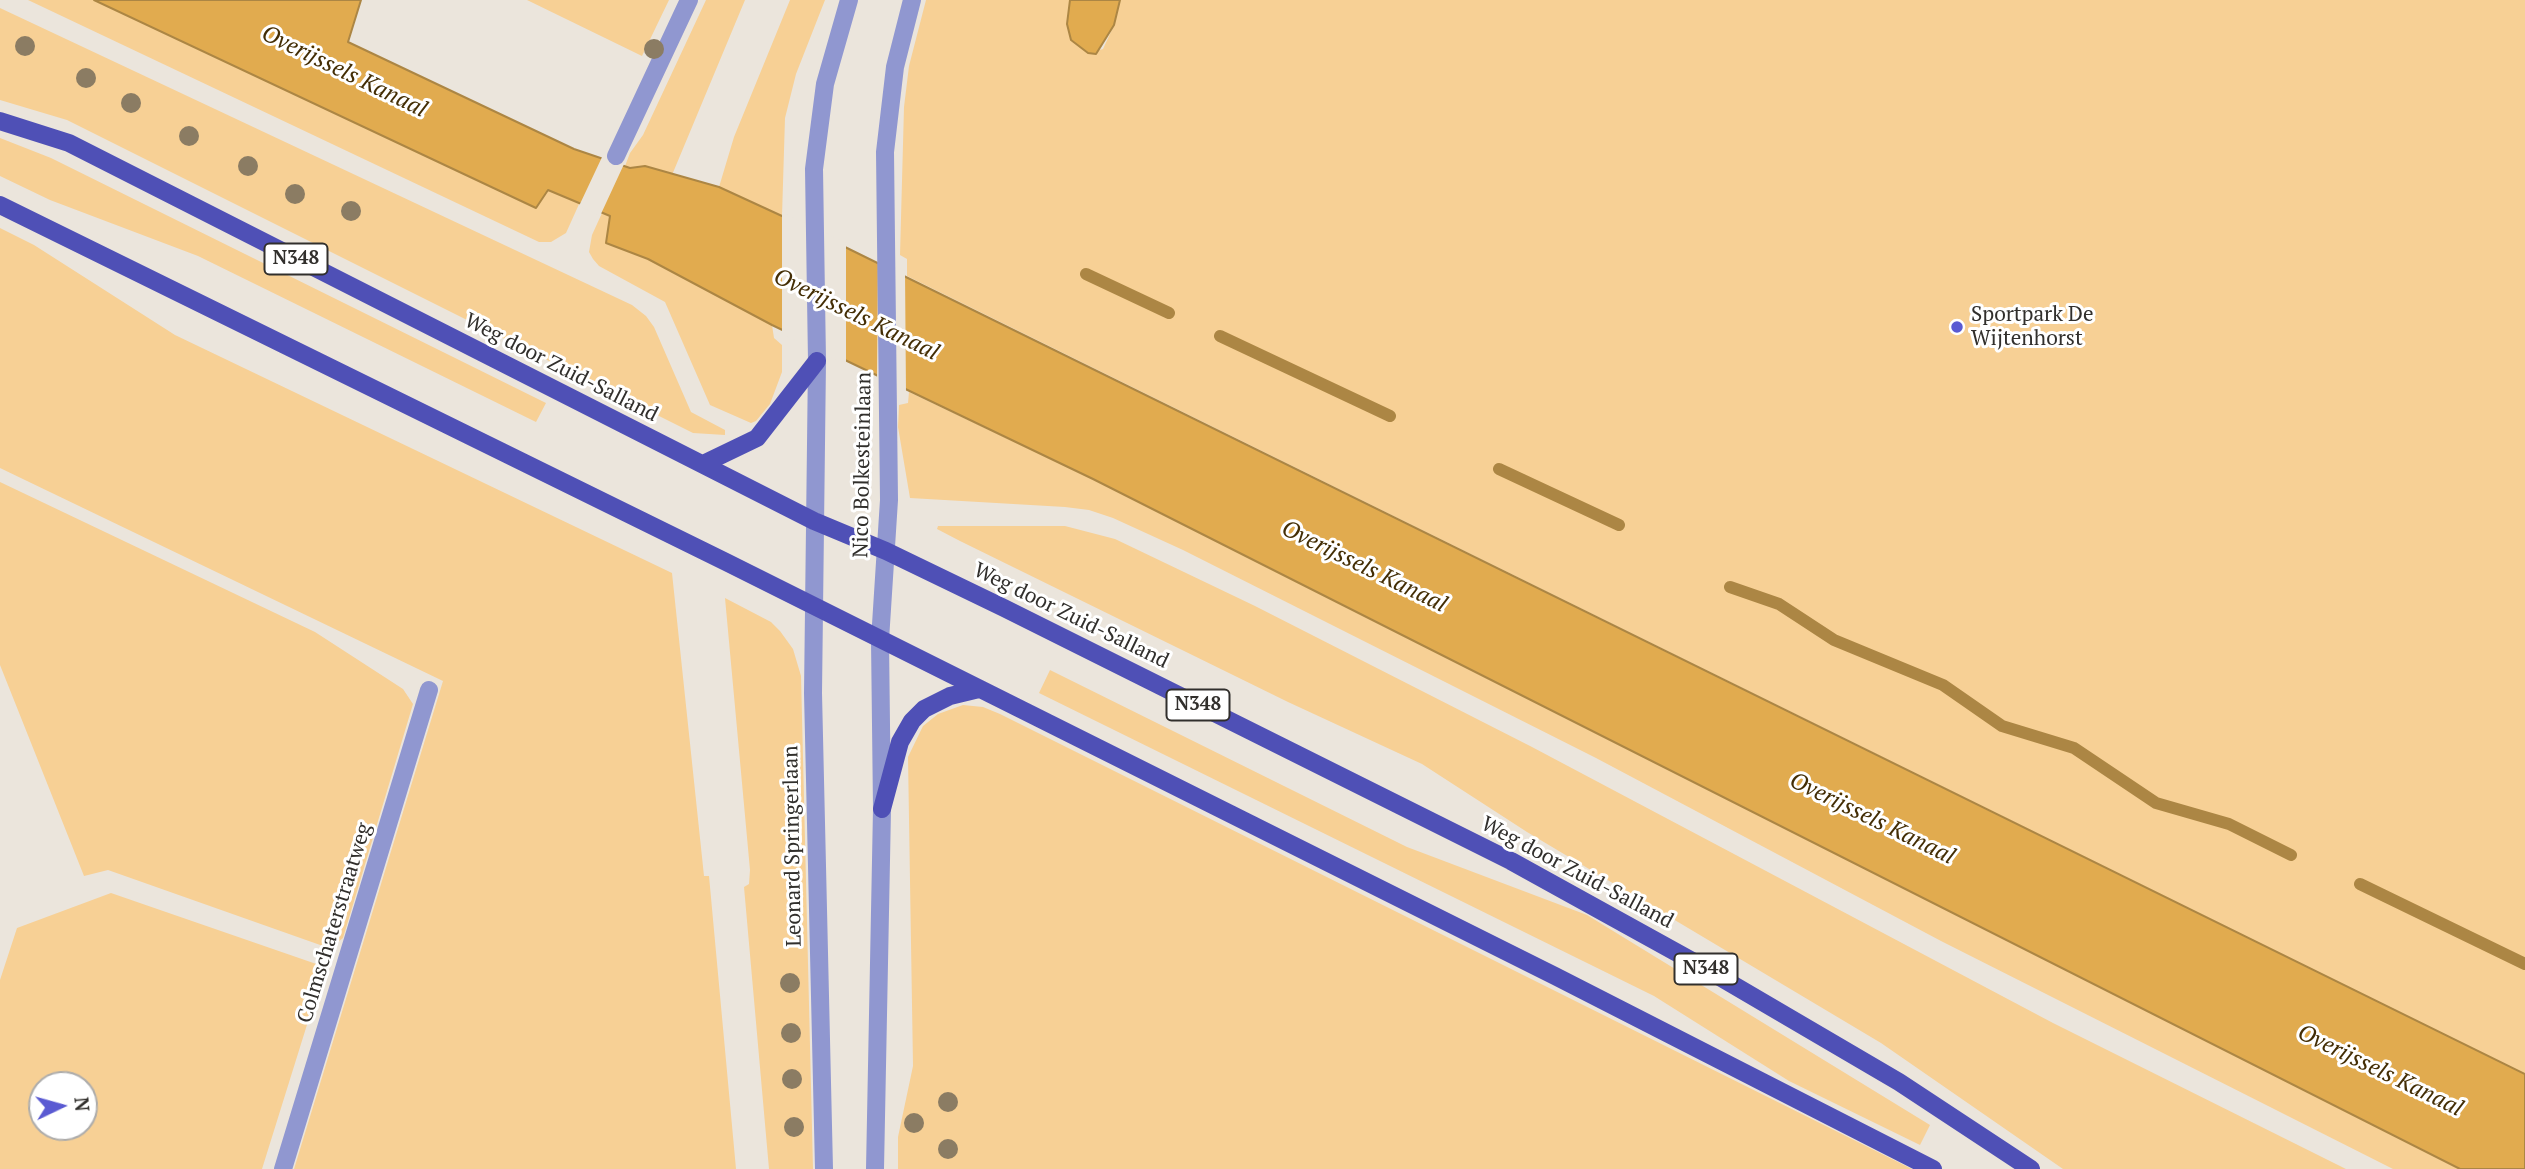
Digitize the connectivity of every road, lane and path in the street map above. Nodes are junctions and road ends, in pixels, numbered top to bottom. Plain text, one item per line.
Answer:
1 (689, 0) edge
2 (849, 0) edge
3 (912, 0) edge
4 (0, 121) edge
5 (616, 156) dead end
6 (0, 205) edge
7 (817, 361) junction
8 (703, 464) junction
9 (814, 521) junction
10 (886, 551) junction
11 (814, 606) junction
12 (880, 640) junction
13 (979, 689) junction
14 (429, 691) dead end
15 (882, 809) junction
16 (283, 1169) edge
17 (824, 1169) edge
18 (874, 1169) edge
19 (1933, 1169) edge
20 (2031, 1169) edge

1 - 5 street
2 - 7 street
3 - 10 street, Nico Bolkesteinlaan
4 - 8 main road, Weg door Zuid-Salland / N348
6 - 11 main road
7 - 8 main road
7 - 9 street
8 - 9 main road, Weg door Zuid-Salland / N348
9 - 10 main road, Weg door Zuid-Salland / N348
9 - 11 street, Leonard Springerlaan
10 - 12 street, Nico Bolkesteinlaan
10 - 20 main road, Weg door Zuid-Salland / N348
11 - 12 main road
11 - 17 street, Leonard Springerlaan
12 - 13 main road
12 - 15 street
13 - 15 main road
13 - 19 main road
14 - 16 street, Colmschaterstraatweg
15 - 18 street

